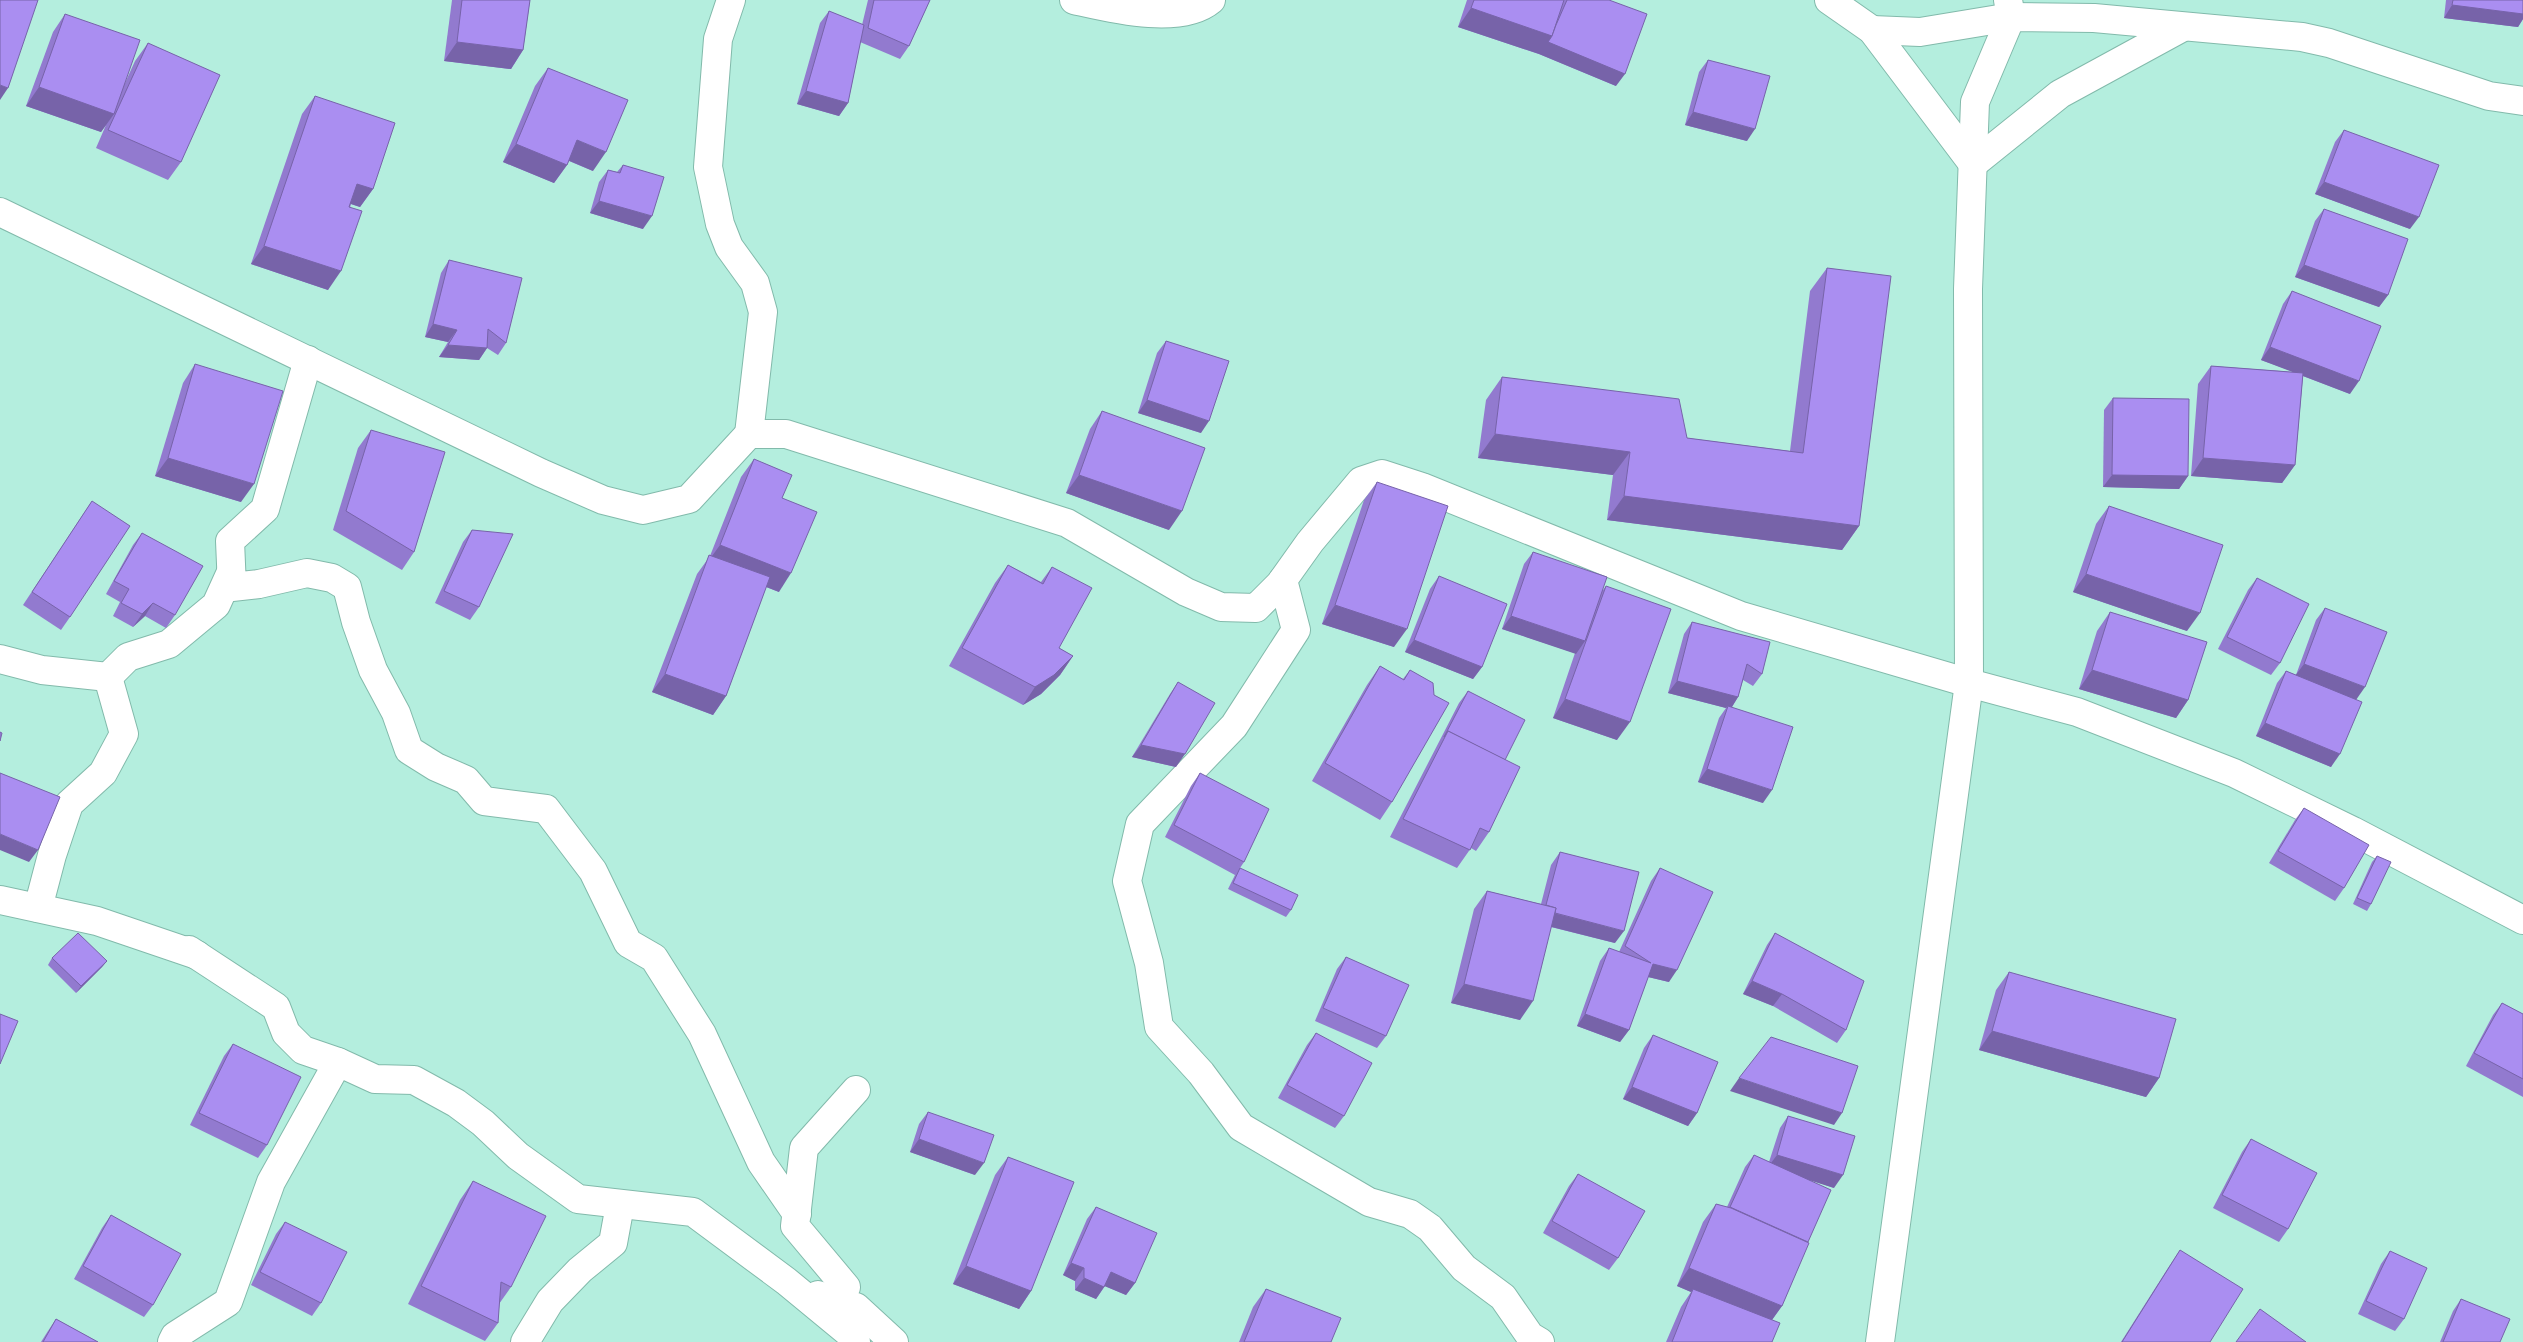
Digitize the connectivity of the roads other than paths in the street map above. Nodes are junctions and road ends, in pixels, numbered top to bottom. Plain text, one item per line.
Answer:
1 (731, 0) edge
2 (1074, 0) edge
3 (1211, 0) edge
4 (1829, 0) edge
5 (2010, 8) edge
6 (2183, 27) junction
7 (1872, 30) junction
8 (2523, 101) edge
9 (1973, 164) junction
10 (0, 212) edge
11 (308, 360) junction
12 (749, 434) junction
13 (231, 572) junction
14 (1283, 580) junction
15 (0, 659) edge
16 (108, 676) junction
17 (1969, 683) junction
18 (0, 900) edge
19 (38, 908) junction
20 (2523, 920) edge
21 (338, 1062) junction
22 (856, 1090) dead end
23 (620, 1205) junction
24 (797, 1214) junction
25 (795, 1288) junction
26 (833, 1299) junction
27 (172, 1342) edge
28 (525, 1342) edge
29 (856, 1342) edge
30 (894, 1342) edge
31 (1540, 1342) edge
32 (1880, 1342) edge

1 - 12 street
2 - 3 street
4 - 7 street
5 - 6 street
5 - 7 street
5 - 9 street
6 - 8 street
6 - 9 street
7 - 9 street
9 - 17 street
10 - 11 street
11 - 12 street
11 - 13 street
12 - 14 street
13 - 16 street
13 - 24 street
14 - 17 street
14 - 31 street
15 - 16 street
16 - 19 street
17 - 20 street
17 - 32 street
18 - 19 street
19 - 21 street
21 - 23 street
21 - 27 street
22 - 24 street
23 - 25 street
23 - 28 street
24 - 26 street
25 - 26 street
25 - 29 street
26 - 30 street

